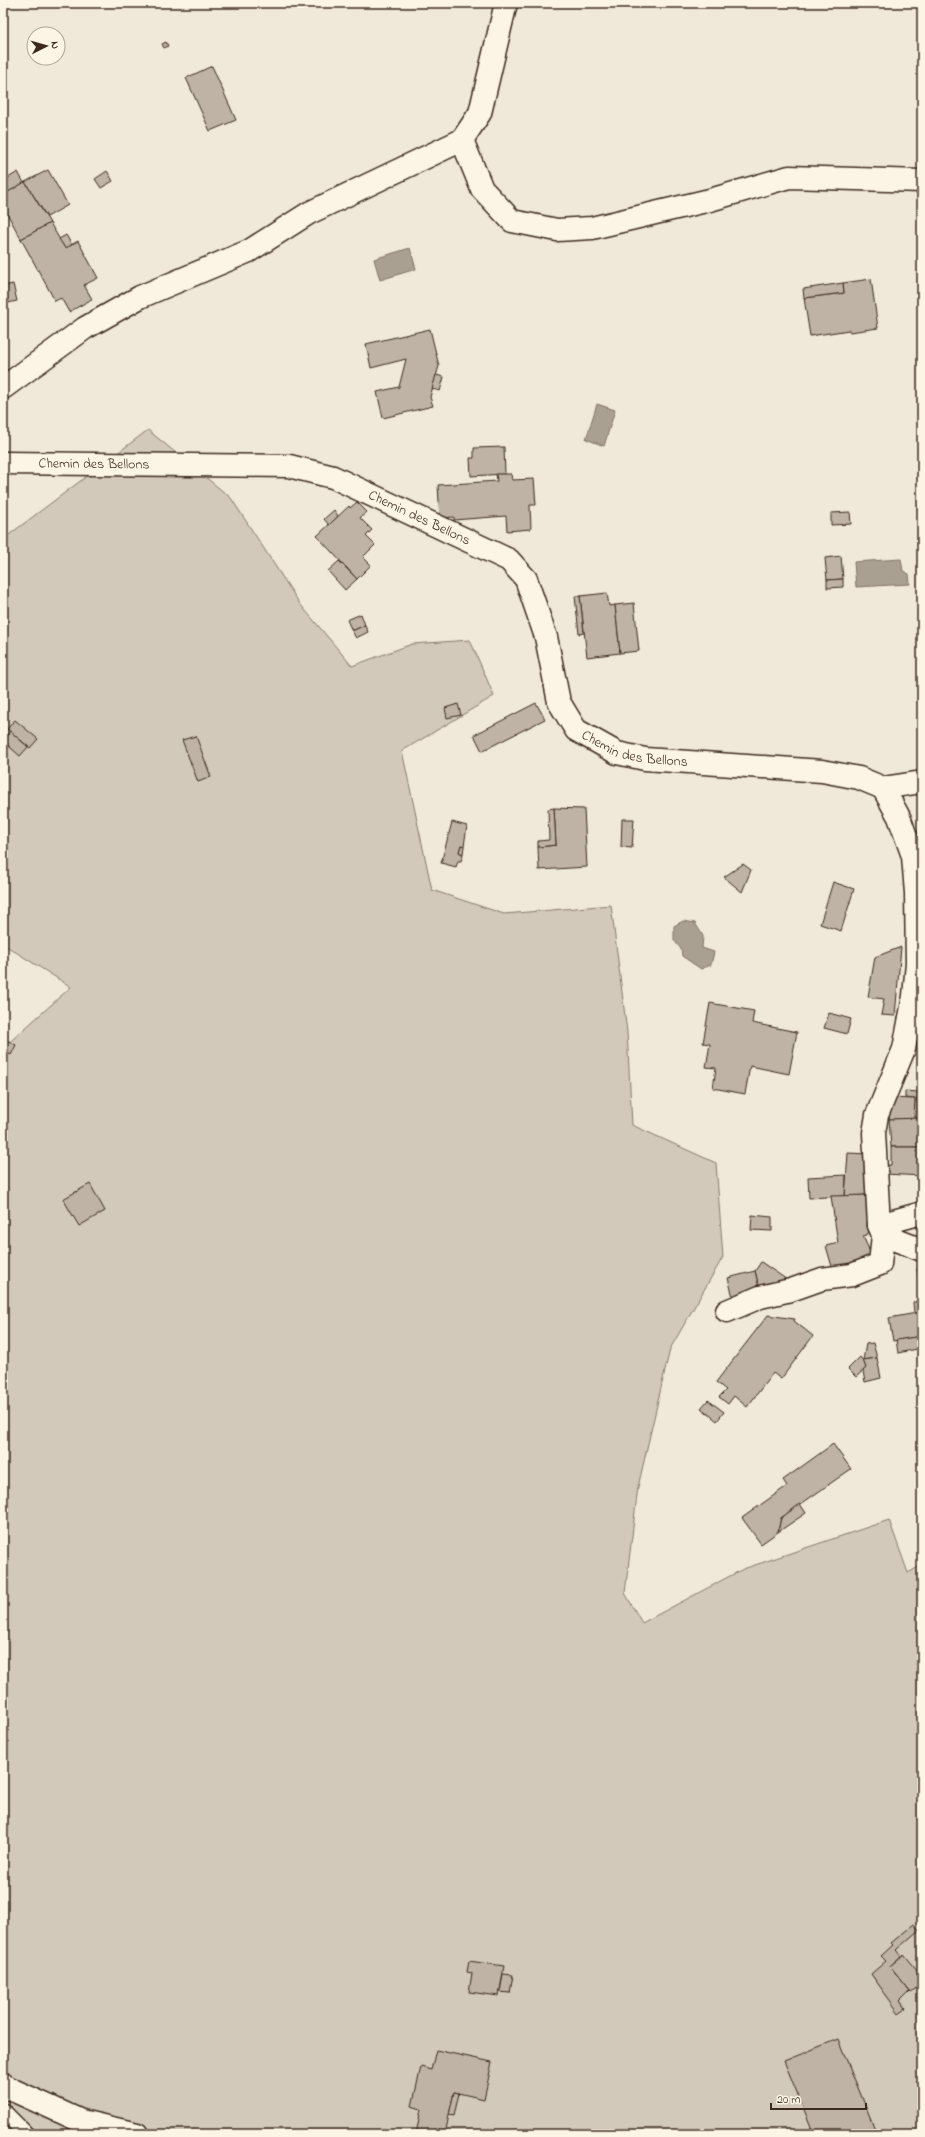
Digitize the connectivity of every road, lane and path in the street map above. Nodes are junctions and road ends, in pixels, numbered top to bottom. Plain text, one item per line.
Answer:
1 (506, 3) edge
2 (462, 140) junction
3 (922, 181) edge
4 (3, 388) edge
5 (3, 463) edge
6 (922, 782) edge
7 (883, 788) junction
8 (922, 1213) edge
9 (881, 1230) junction
10 (922, 1250) edge
11 (727, 1311) dead end
12 (3, 2084) edge
13 (3, 2111) edge
14 (26, 2134) edge
15 (137, 2134) edge

1 - 2 street
2 - 3 street
2 - 4 street
5 - 7 street, Chemin des Bellons
6 - 7 street
7 - 9 street
8 - 9 street
9 - 10 street
9 - 11 street
12 - 15 street
13 - 14 lane

